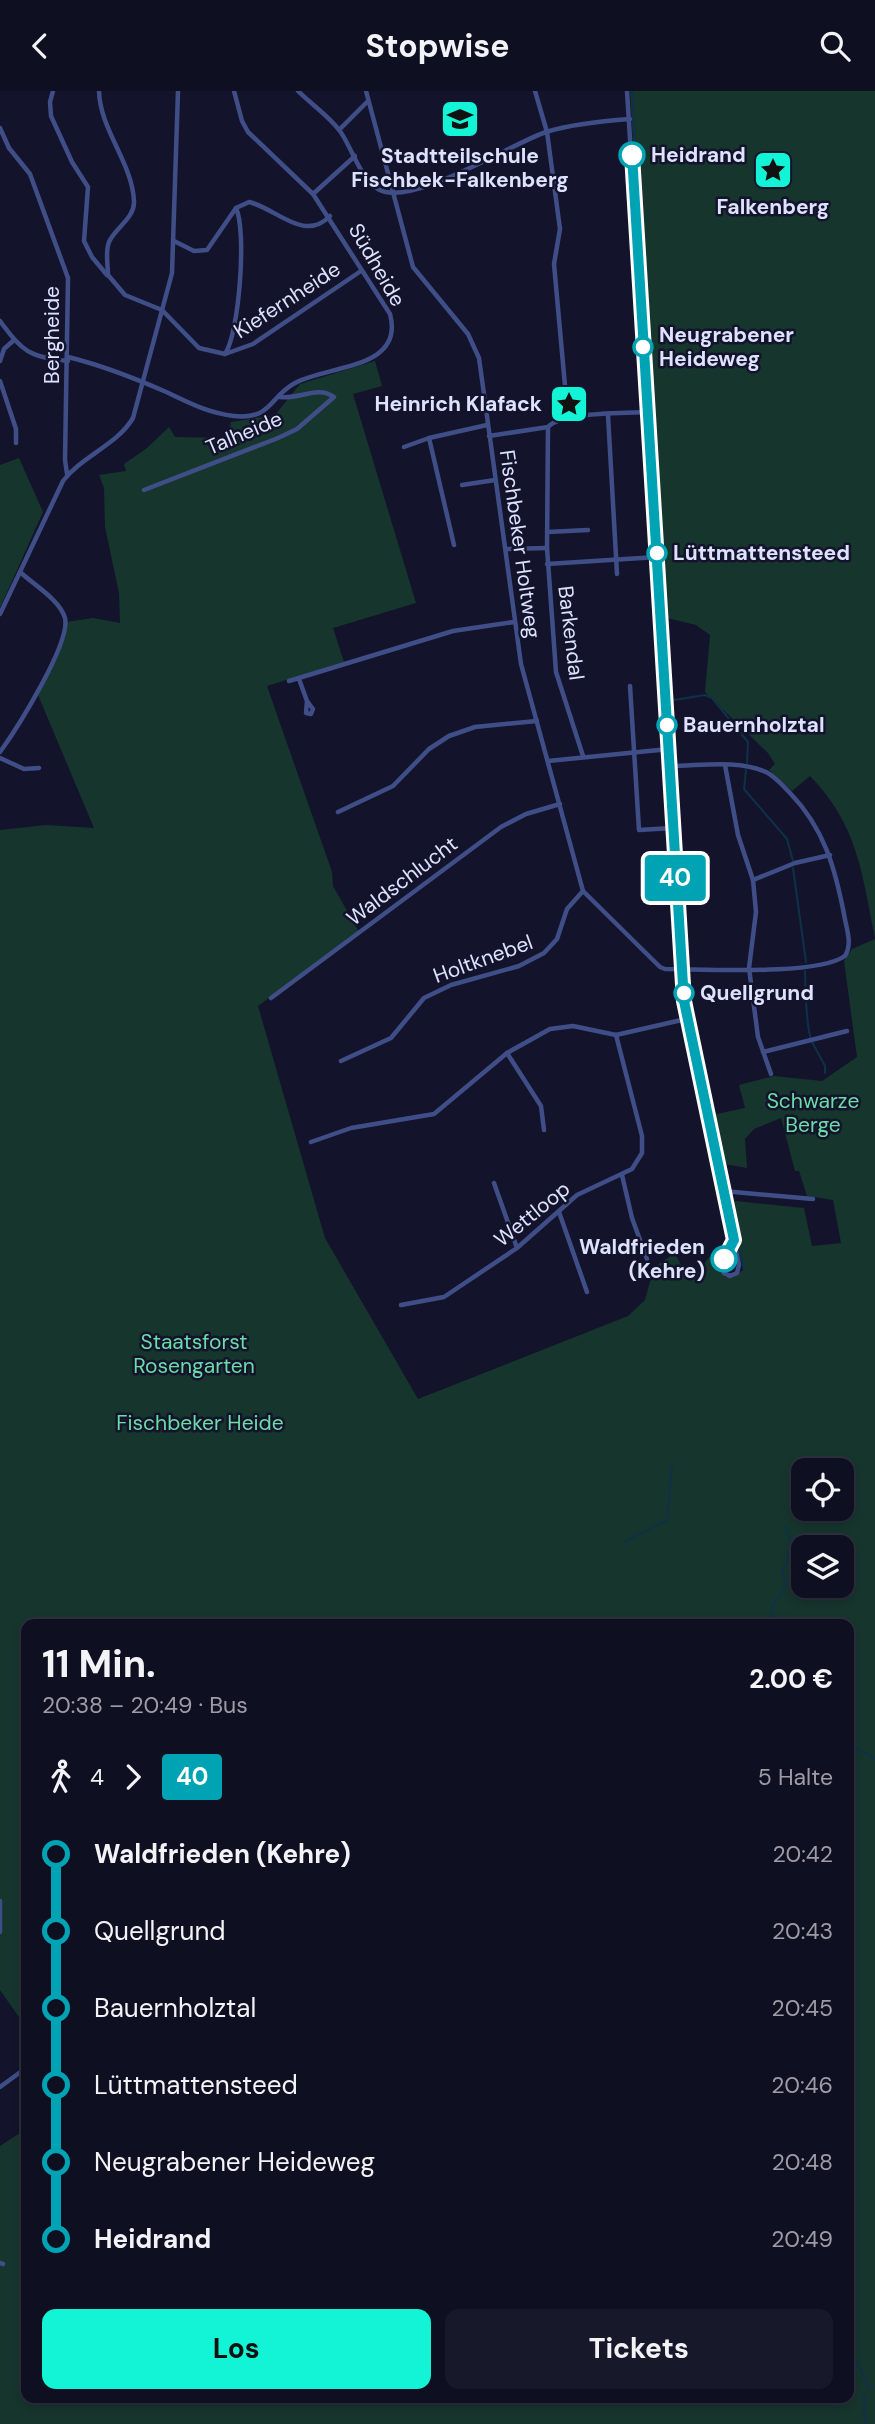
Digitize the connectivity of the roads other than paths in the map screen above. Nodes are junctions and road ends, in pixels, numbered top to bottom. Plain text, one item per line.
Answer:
1 (53, 91) edge
2 (99, 91) edge
3 (178, 91) edge
4 (234, 91) edge
5 (298, 91) edge
6 (366, 91) edge
7 (535, 91) edge
8 (626, 91) edge
9 (368, 101) junction
10 (630, 119) junction
11 (0, 128) edge
12 (339, 130) junction
13 (547, 132) junction
14 (355, 156) junction
15 (313, 194) junction
16 (393, 194) junction
17 (236, 208) junction
18 (330, 216) junction
19 (174, 241) junction
20 (361, 271) junction
21 (108, 275) junction
22 (162, 310) junction
23 (0, 321) edge
24 (232, 338) junction
25 (14, 340) junction
26 (244, 349) junction
27 (225, 353) junction
28 (68, 359) junction
29 (0, 361) edge
30 (0, 381) edge
31 (142, 382) junction
32 (280, 397) junction
33 (647, 412) junction
34 (608, 415) junction
35 (568, 419) junction
36 (488, 425) junction
37 (548, 427) junction
38 (489, 436) junction
39 (429, 438) junction
40 (16, 443) dead end
41 (404, 447) dead end
42 (67, 474) junction
43 (495, 480) junction
44 (462, 485) dead end
45 (144, 490) dead end
46 (588, 530) dead end
47 (547, 532) junction
48 (454, 545) dead end
49 (547, 548) junction
50 (505, 549) junction
51 (657, 557) junction
52 (616, 559) junction
53 (547, 564) junction
54 (20, 572) junction
55 (617, 574) dead end
56 (0, 614) edge
57 (513, 622) junction
58 (299, 679) junction
59 (289, 681) dead end
60 (631, 686) dead end
61 (307, 701) dead end
62 (537, 721) junction
63 (669, 749) junction
64 (634, 751) junction
65 (0, 752) edge
66 (583, 755) junction
67 (0, 758) edge
68 (548, 761) junction
69 (725, 765) junction
70 (670, 766) junction
71 (38, 768) dead end
72 (560, 804) junction
73 (338, 812) dead end
74 (672, 828) junction
75 (830, 855) junction
76 (753, 880) junction
77 (583, 891) junction
78 (682, 968) junction
79 (749, 968) junction
80 (271, 997) dead end
81 (686, 1019) junction
82 (847, 1031) dead end
83 (616, 1035) junction
84 (763, 1052) junction
85 (507, 1053) junction
86 (341, 1061) dead end
87 (771, 1074) dead end
88 (544, 1130) dead end
89 (311, 1142) dead end
90 (622, 1175) junction
91 (494, 1183) dead end
92 (723, 1191) junction
93 (813, 1199) dead end
94 (559, 1212) junction
95 (734, 1240) junction
96 (517, 1248) junction
97 (647, 1259) dead end
98 (587, 1292) dead end
99 (401, 1305) dead end
100 (0, 1901) edge
101 (0, 1931) edge
102 (21, 2072) edge
103 (0, 2087) edge

1 - 21 street
2 - 21 street
3 - 19 street
4 - 15 street, Südheide
5 - 12 street
6 - 9 street, Fischbeker Holtweg
7 - 13 street
8 - 10 street
9 - 12 street
9 - 16 street, Fischbeker Holtweg
10 - 13 street
10 - 33 street
11 - 28 street, Bergheide
12 - 14 street
13 - 16 street
13 - 35 street
14 - 15 street
14 - 16 street
15 - 18 street, Südheide
16 - 36 street, Fischbeker Holtweg
17 - 18 street
17 - 19 street
17 - 24 street
18 - 20 street, Südheide
19 - 22 street
20 - 26 street, Kiefernheide
20 - 32 street, Südheide
21 - 22 street
22 - 27 street, Kiefernheide
22 - 31 street
23 - 25 street
24 - 26 street
24 - 27 street
25 - 28 street, Südheide
25 - 29 street
26 - 27 street, Kiefernheide
28 - 31 street, Südheide
28 - 42 street, Bergheide
30 - 40 street
31 - 32 street, Südheide
31 - 42 street
32 - 45 street, Talheide
33 - 34 street
33 - 51 street
34 - 35 street
34 - 52 street
35 - 37 street
36 - 38 street, Fischbeker Holtweg
36 - 39 street
37 - 38 street
37 - 47 street, Barkendal
38 - 43 street, Fischbeker Holtweg
39 - 41 street
39 - 48 street
42 - 54 street
43 - 44 street
43 - 50 street, Fischbeker Holtweg
46 - 47 street
47 - 49 street, Barkendal
49 - 50 street
49 - 53 street, Barkendal
50 - 57 street, Fischbeker Holtweg
51 - 52 street
51 - 63 street
52 - 53 street
52 - 55 street
53 - 66 street, Barkendal
54 - 56 street
54 - 65 street
57 - 58 street
57 - 62 street, Fischbeker Holtweg
58 - 59 street
58 - 61 street
60 - 64 street
62 - 68 street, Fischbeker Holtweg
62 - 73 street
63 - 64 street
63 - 70 street
64 - 66 street
64 - 74 street
66 - 68 street
67 - 71 street
68 - 72 street, Fischbeker Holtweg
69 - 70 street
69 - 75 street
69 - 76 street
70 - 74 street
72 - 77 street, Fischbeker Holtweg
72 - 80 street, Waldschlucht
74 - 78 street
75 - 76 street
75 - 79 street
76 - 79 street
77 - 78 street
77 - 86 street, Holtknebel
78 - 79 street
78 - 81 street
79 - 84 street
81 - 83 street
81 - 92 street
82 - 84 street
83 - 85 street
83 - 90 street, Wettloop
84 - 87 street
85 - 88 street
85 - 89 street
90 - 94 street, Wettloop
90 - 97 street
91 - 96 street
92 - 93 street
92 - 95 street
94 - 96 street, Wettloop
94 - 98 street
95 - 95 street
96 - 99 street, Wettloop
100 - 101 street
102 - 103 street

